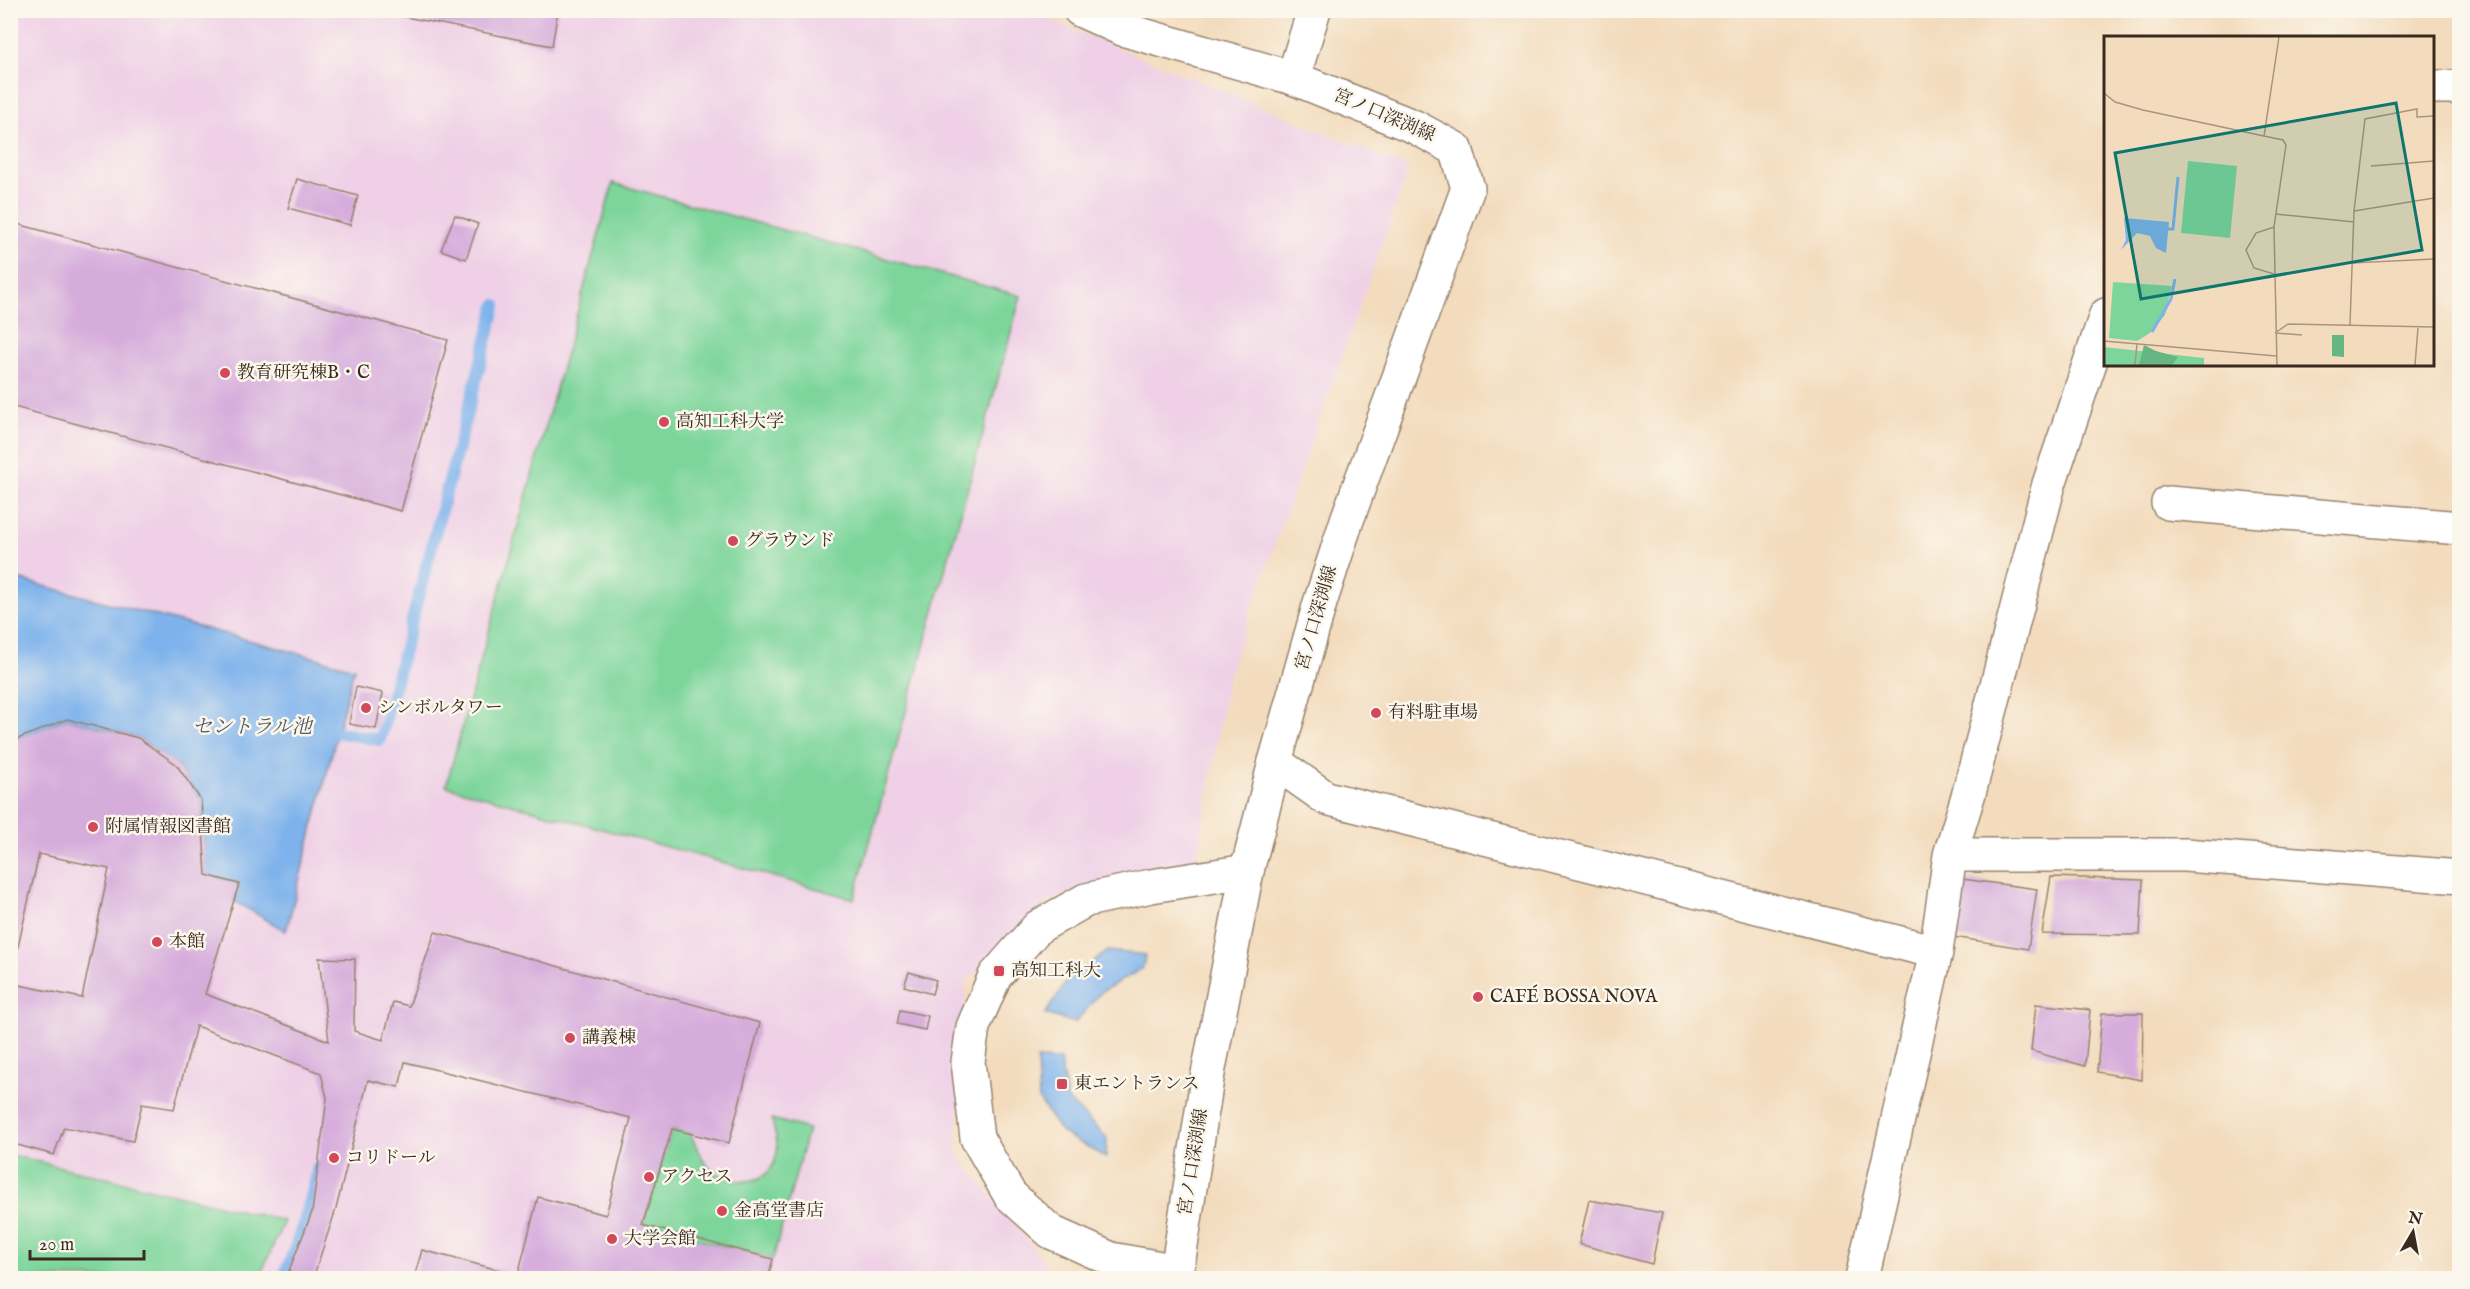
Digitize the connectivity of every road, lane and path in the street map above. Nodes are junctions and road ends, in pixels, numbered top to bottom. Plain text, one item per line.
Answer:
1 (1080, 10) edge
2 (1314, 10) edge
3 (1293, 78) junction
4 (2434, 87) edge
5 (2460, 87) edge
6 (2104, 321) edge
7 (2168, 503) dead end
8 (2460, 528) edge
9 (1275, 762) junction
10 (1950, 855) junction
11 (1247, 871) junction
12 (2460, 877) edge
13 (1936, 952) junction
14 (1177, 1275) edge
15 (1862, 1278) edge

1 - 3 street, 宮ノ口深渕線
2 - 3 street
3 - 9 street, 宮ノ口深渕線
4 - 5 street
6 - 10 street
7 - 8 street
9 - 11 street, 宮ノ口深渕線
9 - 13 street
10 - 12 street
10 - 13 street
11 - 14 street, 宮ノ口深渕線
11 - 14 street
13 - 15 street

